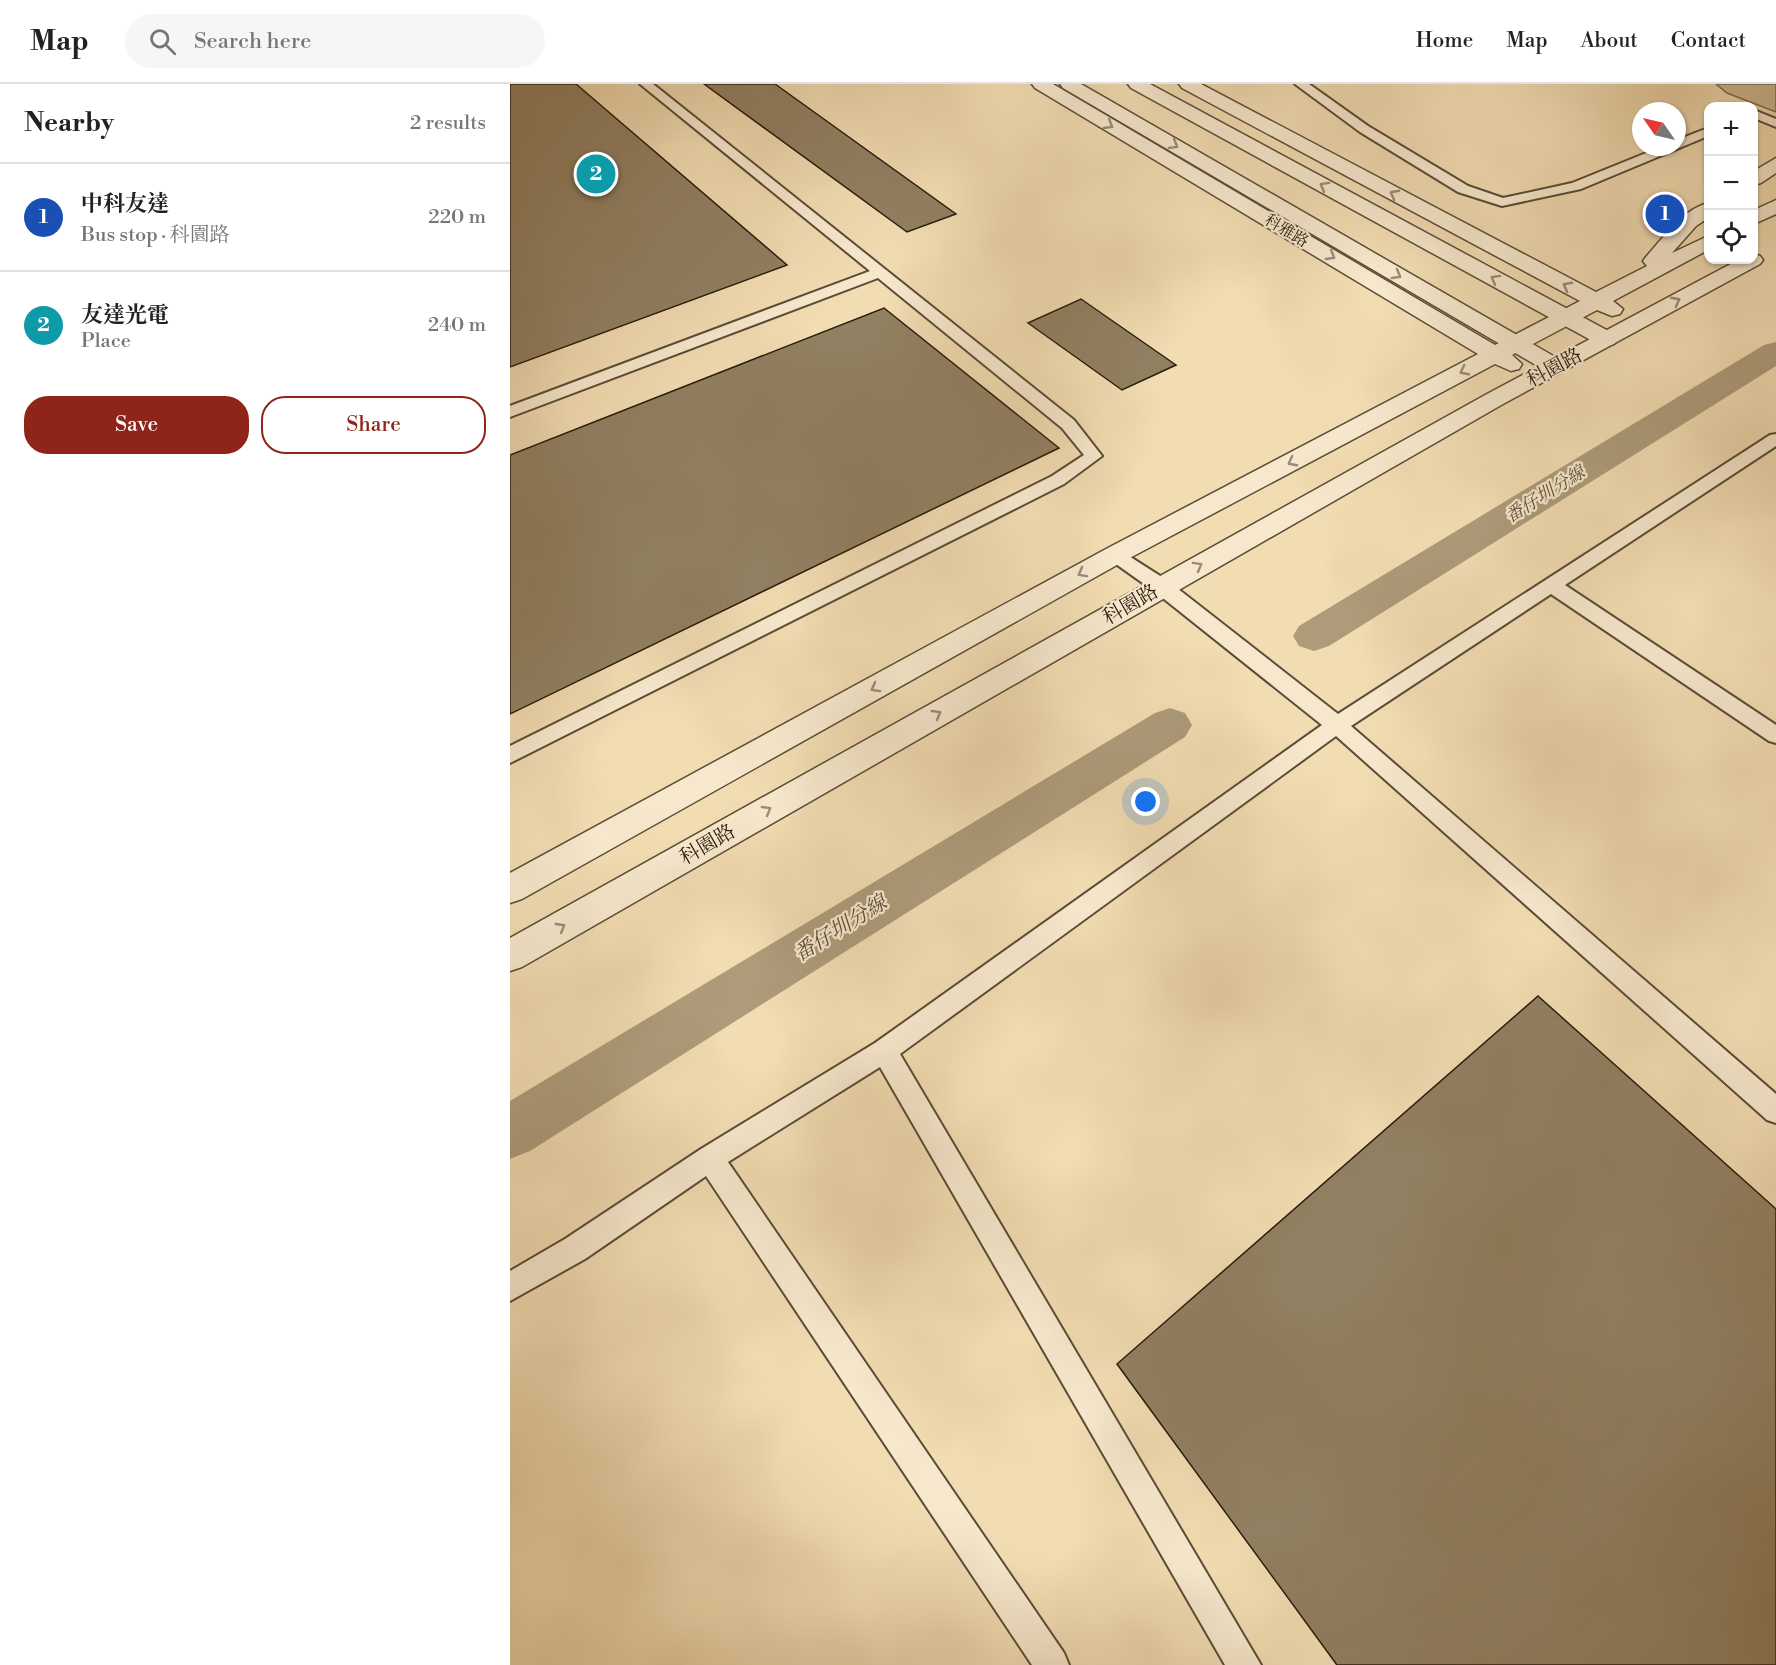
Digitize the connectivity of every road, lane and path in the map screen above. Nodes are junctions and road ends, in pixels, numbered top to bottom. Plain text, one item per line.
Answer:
1 (646, 84) edge
2 (1041, 84) edge
3 (1069, 84) edge
4 (1137, 84) edge
5 (1188, 84) edge
6 (1301, 84) edge
7 (1758, 116) edge
8 (1776, 123) edge
9 (1704, 134) edge
10 (1686, 141) edge
11 (1649, 156) edge
12 (1776, 164) edge
13 (1758, 176) edge
14 (1776, 206) edge
15 (1707, 210) edge
16 (1758, 216) edge
17 (1704, 244) edge
18 (1745, 264) edge
19 (878, 273) junction
20 (1636, 280) junction
21 (1596, 301) junction
22 (1565, 317) junction
23 (1637, 322) junction
24 (1606, 339) junction
25 (1506, 349) junction
26 (1543, 372) junction
27 (510, 412) edge
28 (1776, 439) edge
29 (1115, 555) junction
30 (1161, 586) junction
31 (1552, 586) junction
32 (1337, 725) junction
33 (1776, 735) edge
34 (510, 754) edge
35 (510, 889) edge
36 (510, 956) edge
37 (884, 1051) junction
38 (1776, 1111) edge
39 (710, 1158) junction
40 (510, 1287) edge
41 (1052, 1665) edge
42 (1244, 1665) edge

1 - 19 lane
2 -> 25 street, 科雅路
3 -> 25 street, 科雅路
22 -> 4 street
21 -> 5 street
6 - 11 lane
7 - 8 lane
9 - 10 lane
12 - 13 street
14 - 16 street
15 - 20 street
17 - 20 street, 科園路
23 -> 18 street, 科園路
19 - 27 lane
19 - 34 lane
20 - 21 street, 科園路
21 - 22 street, 科園路
21 - 23 street
22 - 24 street
22 - 25 street, 科園路
23 - 24 street, 科園路
24 - 26 street, 科園路
25 - 26 street, 科雅路
25 -> 29 street, 科園路
30 -> 26 street, 科園路
28 - 31 lane
29 - 30 lane
29 -> 35 street, 科園路
30 - 32 lane
36 -> 30 street, 科園路
31 - 32 lane
31 - 33 lane
32 - 37 lane
32 - 38 lane
37 - 39 lane
37 - 42 lane
39 - 40 lane
39 - 41 lane

